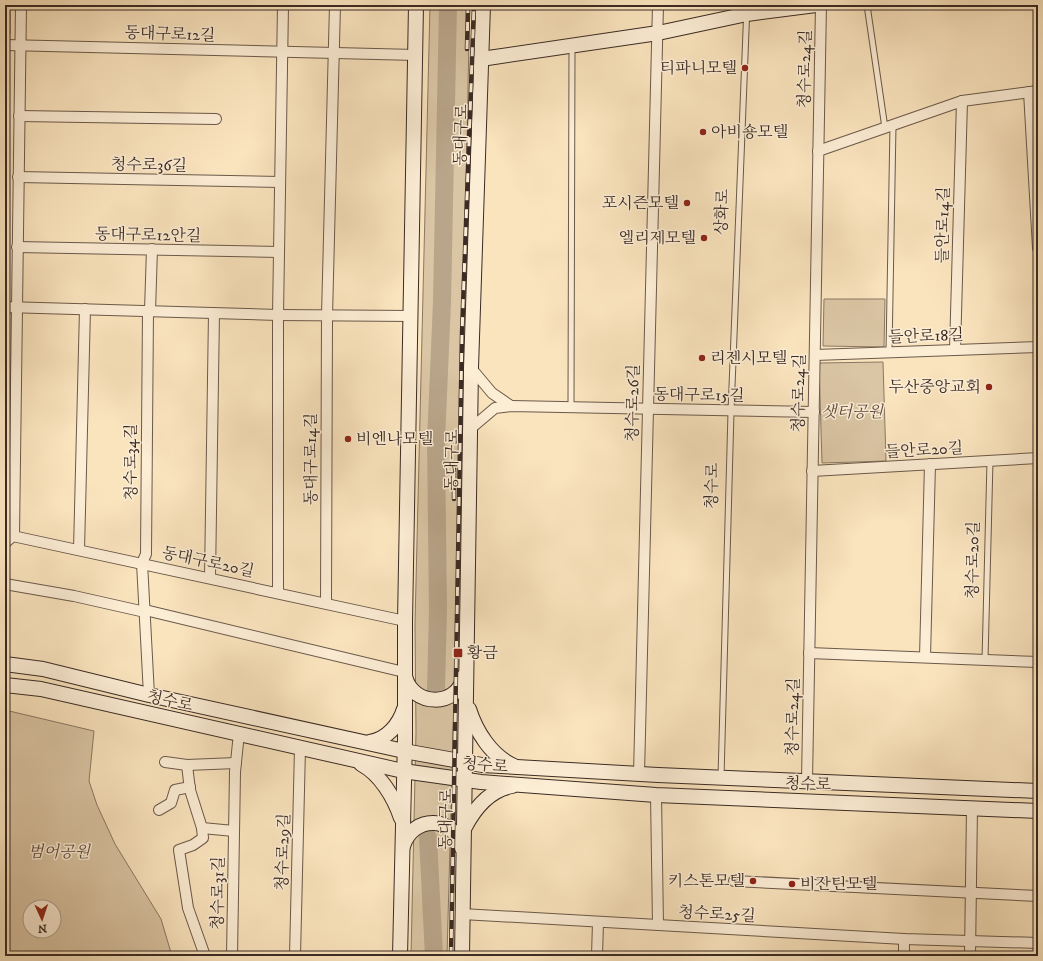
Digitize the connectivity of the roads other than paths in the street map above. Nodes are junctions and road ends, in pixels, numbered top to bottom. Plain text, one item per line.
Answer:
1 (21, 5) edge
2 (283, 5) edge
3 (335, 5) edge
4 (416, 5) edge
5 (483, 5) edge
6 (658, 5) edge
7 (816, 5) edge
8 (821, 5) edge
9 (867, 5) edge
10 (747, 10) edge
11 (658, 33) junction
12 (572, 44) junction
13 (5, 45) edge
14 (21, 45) junction
15 (282, 52) junction
16 (334, 53) junction
17 (416, 55) junction
18 (481, 59) junction
19 (1033, 92) edge
20 (962, 101) junction
21 (19, 116) junction
22 (216, 119) dead end
23 (889, 126) junction
24 (818, 151) junction
25 (18, 177) junction
26 (280, 182) junction
27 (17, 247) junction
28 (1038, 248) edge
29 (152, 249) junction
30 (279, 252) junction
31 (5, 307) edge
32 (16, 307) junction
33 (85, 309) junction
34 (149, 311) junction
35 (214, 313) junction
36 (278, 315) junction
37 (327, 315) junction
38 (412, 316) junction
39 (1038, 347) edge
40 (955, 350) junction
41 (889, 352) junction
42 (815, 355) junction
43 (470, 368) junction
44 (511, 406) junction
45 (571, 408) junction
46 (648, 409) junction
47 (731, 411) junction
48 (814, 412) junction
49 (469, 430) junction
50 (1038, 458) edge
51 (990, 461) junction
52 (930, 464) junction
53 (812, 471) junction
54 (9, 535) edge
55 (5, 543) edge
56 (79, 550) junction
57 (142, 563) junction
58 (210, 578) junction
59 (5, 584) edge
60 (278, 592) junction
61 (326, 603) junction
62 (145, 611) junction
63 (405, 621) junction
64 (809, 653) junction
65 (924, 657) junction
66 (986, 660) junction
67 (1038, 662) edge
68 (5, 664) edge
69 (465, 671) junction
70 (404, 672) junction
71 (5, 684) edge
72 (149, 695) junction
73 (466, 695) junction
74 (405, 707) junction
75 (240, 733) junction
76 (370, 742) junction
77 (300, 748) junction
78 (404, 751) junction
79 (350, 758) junction
80 (165, 762) dead end
81 (464, 762) junction
82 (236, 763) junction
83 (187, 765) junction
84 (514, 766) junction
85 (403, 771) junction
86 (639, 774) junction
87 (721, 778) junction
88 (464, 780) junction
89 (807, 781) junction
90 (519, 785) junction
91 (190, 786) junction
92 (1038, 791) edge
93 (656, 795) junction
94 (972, 807) junction
95 (159, 810) dead end
96 (1038, 811) edge
97 (403, 824) junction
98 (202, 828) junction
99 (465, 828) junction
100 (234, 831) junction
101 (402, 854) junction
102 (462, 859) junction
103 (734, 881) dead end
104 (971, 892) junction
105 (1038, 896) edge
106 (462, 914) junction
107 (598, 922) junction
108 (658, 926) junction
109 (904, 939) junction
110 (970, 941) junction
111 (1038, 943) edge
112 (205, 956) edge
113 (232, 956) edge
114 (295, 956) edge
115 (400, 956) edge
116 (462, 956) edge
117 (597, 956) edge
118 (904, 956) edge
119 (970, 956) edge

1 - 14 street
2 - 15 street
3 - 16 street
4 - 17 main road
5 - 18 main road, 동대구로
6 - 11 street, 청수로26길
7 - 10 main road
8 - 24 street, 청수로24길
9 - 23 lane
10 - 11 main road
10 - 47 lane, 상화로
11 - 12 main road
11 - 46 street, 청수로26길
12 - 18 main road
12 - 45 lane
13 - 14 street, 동대구로12길
14 - 15 street, 동대구로12길
14 - 21 street
15 - 16 street, 동대구로12길
15 - 26 street
16 - 17 street, 동대구로12길
16 - 37 street
17 - 38 main road
18 - 43 main road, 동대구로
19 - 20 street
19 - 28 street
20 - 23 street
20 - 40 street, 들안로14길
21 - 22 street
21 - 25 street
23 - 24 street
23 - 41 lane
24 - 42 street, 청수로24길
25 - 26 street, 청수로36길
25 - 27 street
26 - 30 street
27 - 29 street, 동대구로12안길
27 - 32 street
29 - 30 street, 동대구로12안길
29 - 34 street
30 - 36 street
31 - 32 street
32 - 33 street
32 - 54 street
33 - 34 street
33 - 56 street
34 - 35 street
34 - 57 street, 청수로34길
35 - 36 street
35 - 58 street
36 - 37 street
36 - 60 street, 동대구로14길
37 - 38 street
37 - 61 street, 동대구로14길
38 - 63 main road
39 - 40 street, 들안로18길
40 - 41 street, 들안로18길
41 - 42 street, 들안로18길
42 - 48 street, 청수로24길
43 - 44 street
43 - 49 main road, 동대구로
44 - 45 street, 동대구로15길
44 - 49 street, 동대구로15길
45 - 46 street, 동대구로15길
46 - 47 street, 동대구로15길
46 - 86 street, 청수로26길
47 - 48 street, 동대구로15길
47 - 87 lane, 청수로
48 - 53 street, 청수로24길
49 - 69 main road, 동대구로
50 - 51 street, 들안로20길
51 - 52 street, 들안로20길
51 - 66 lane, 청수로20길
52 - 53 street, 들안로20길
52 - 65 street
53 - 64 street, 청수로24길
54 - 55 street
54 - 56 street, 동대구로20길
56 - 57 street, 동대구로20길
57 - 58 street, 동대구로20길
57 - 62 street, 청수로34길
58 - 60 street, 동대구로20길
59 - 62 street
60 - 61 street, 동대구로20길
61 - 63 street, 동대구로20길
62 - 70 street
62 - 72 street, 청수로34길
63 - 70 main road
64 - 65 street
64 - 89 street, 청수로24길
65 - 66 street
66 - 67 street
68 - 72 main road, 청수로
69 - 70 main road
69 - 73 main road, 동대구로
70 - 74 main road
71 - 75 main road, 청수로
72 - 76 main road, 청수로
73 - 81 main road, 동대구로
73 - 84 main road
74 - 76 main road
74 - 78 main road
75 - 77 main road, 청수로
75 - 82 street, 청수로31길
76 - 78 main road, 청수로
77 - 79 main road, 청수로
77 - 114 street, 청수로29길
78 - 81 main road, 청수로
78 - 85 main road
79 - 85 main road, 청수로
79 - 97 main road
80 - 83 street
81 - 84 main road, 청수로
81 - 88 main road, 동대구로
82 - 83 street
82 - 100 street, 청수로31길
83 - 91 street
84 - 86 main road, 청수로
85 - 88 main road, 청수로
85 - 97 main road
86 - 87 main road, 청수로
87 - 89 main road, 청수로
88 - 90 main road, 청수로
88 - 99 main road, 동대구로
89 - 92 main road, 청수로
90 - 93 main road, 청수로
90 - 99 main road
91 - 95 street
91 - 98 street
93 - 94 main road, 청수로
93 - 108 street, 청수로25길
94 - 96 main road, 청수로
94 - 104 street
97 - 101 main road
98 - 100 street
98 - 112 street, 청수로31길
99 - 102 main road, 동대구로
100 - 113 street, 청수로31길
101 - 102 main road
101 - 115 main road
102 - 106 main road, 동대구로
103 - 104 street
104 - 105 street
104 - 110 street
106 - 107 street
106 - 116 main road, 동대구로
107 - 108 street
107 - 117 street
108 - 109 street, 청수로25길
109 - 110 street, 청수로25길
109 - 118 street
110 - 111 street, 청수로25길
110 - 119 street

